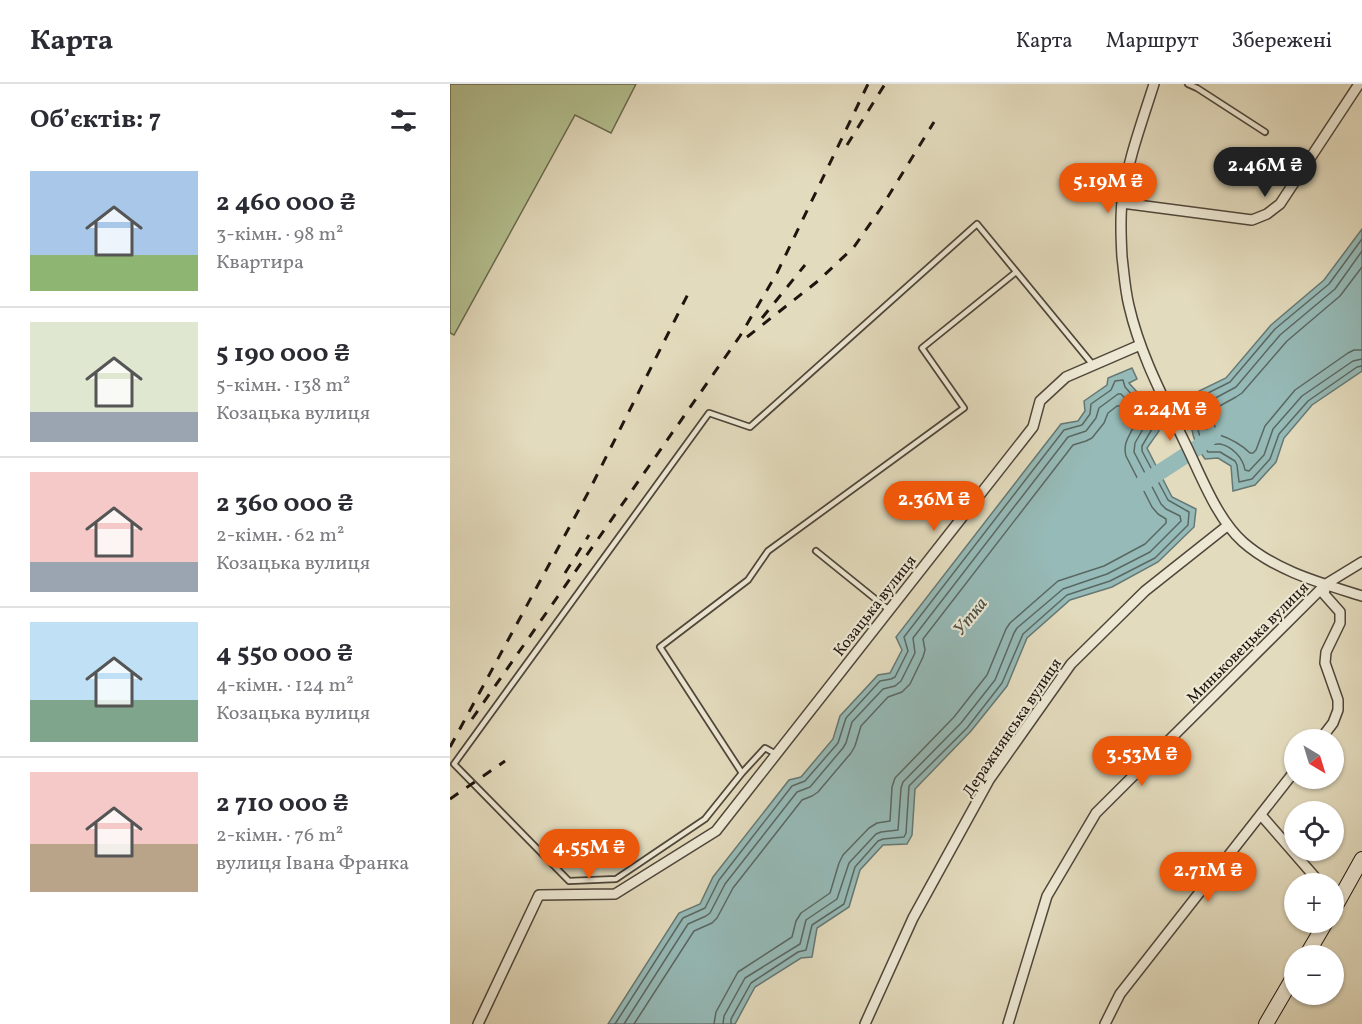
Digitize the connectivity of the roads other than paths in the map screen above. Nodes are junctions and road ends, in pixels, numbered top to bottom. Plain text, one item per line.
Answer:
1 (1155, 84) edge
2 (1188, 84) edge
3 (1359, 84) edge
4 (1266, 132) dead end
5 (1122, 202) junction
6 (1016, 272) junction
7 (1140, 345) junction
8 (1093, 366) junction
9 (1227, 526) junction
10 (816, 550) dead end
11 (1362, 562) edge
12 (1326, 584) junction
13 (1362, 596) edge
14 (889, 610) junction
15 (1328, 729) edge
16 (776, 754) junction
17 (742, 773) junction
18 (1284, 785) edge
19 (1261, 815) junction
20 (1362, 859) edge
21 (1311, 873) edge
22 (1344, 888) edge
23 (1284, 993) edge
24 (478, 1024) edge
25 (865, 1024) edge
26 (1008, 1024) edge
27 (1105, 1024) edge
28 (1266, 1024) edge

1 - 5 street
2 - 4 lane
3 - 5 street
5 - 7 street
6 - 8 lane
6 - 17 lane
6 - 17 lane
7 - 8 street, Козацька вулиця
7 - 9 street
8 - 14 street, Козацька вулиця
9 - 12 street
9 - 25 street, Деражнянська вулиця
10 - 14 lane
11 - 12 street, Миньковецька вулиця
12 - 13 street
12 - 15 street
12 - 26 street, Миньковецька вулиця
14 - 16 street, Козацька вулиця
16 - 17 lane
16 - 24 street, Козацька вулиця
18 - 19 street
19 - 21 street
19 - 27 street
20 - 22 main road
23 - 28 main road

